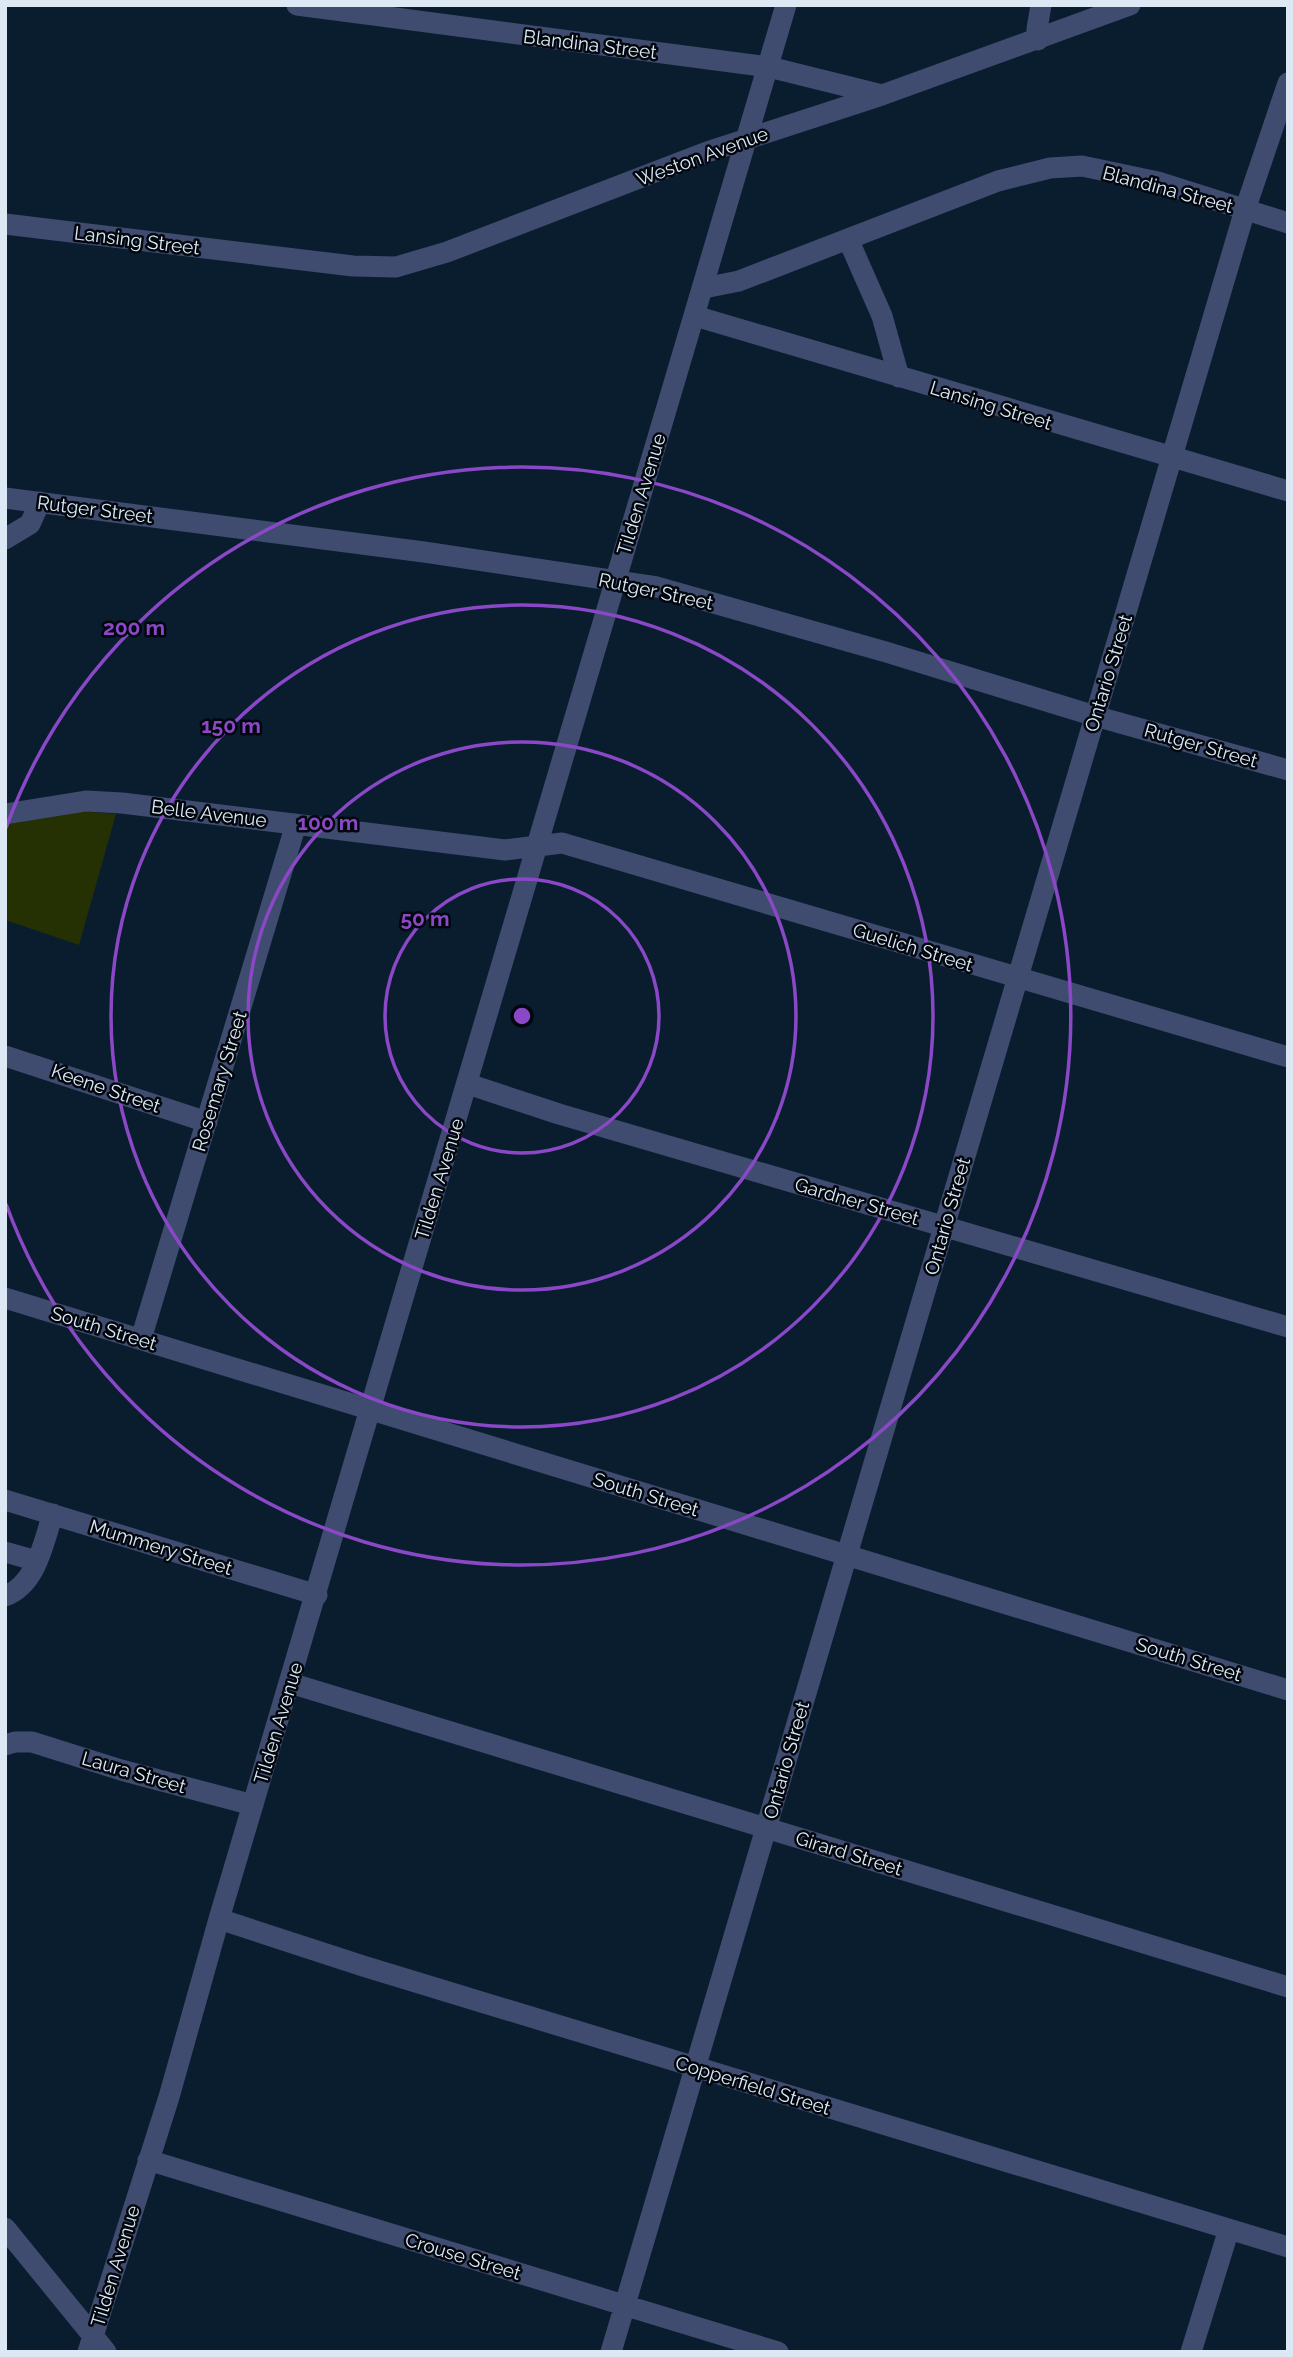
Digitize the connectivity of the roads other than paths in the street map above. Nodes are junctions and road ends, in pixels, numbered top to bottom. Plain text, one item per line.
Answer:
1 (297, 5) edge
2 (786, 5) edge
3 (1041, 5) edge
4 (1130, 5) edge
5 (1038, 40) junction
6 (769, 67) junction
7 (1288, 83) edge
8 (882, 95) junction
9 (747, 139) junction
10 (1245, 210) junction
11 (5, 223) edge
12 (1288, 223) edge
13 (849, 239) junction
14 (268, 256) joint
15 (704, 288) junction
16 (695, 316) junction
17 (899, 377) junction
18 (1171, 458) junction
19 (1288, 491) edge
20 (5, 498) edge
21 (40, 502) junction
22 (5, 539) edge
23 (615, 580) junction
24 (1095, 716) junction
25 (1288, 770) edge
26 (5, 814) edge
27 (296, 824) junction
28 (538, 845) junction
29 (1017, 978) junction
30 (5, 1056) edge
31 (1288, 1058) edge
32 (468, 1084) junction
33 (207, 1122) junction
34 (944, 1227) junction
35 (5, 1298) edge
36 (1288, 1327) edge
37 (141, 1339) junction
38 (371, 1411) junction
39 (5, 1500) edge
40 (53, 1514) junction
41 (5, 1552) edge
42 (846, 1555) junction
43 (37, 1561) junction
44 (317, 1595) junction
45 (5, 1596) edge
46 (290, 1683) junction
47 (1288, 1690) edge
48 (10, 1744) edge
49 (253, 1805) junction
50 (766, 1827) junction
51 (219, 1919) junction
52 (1288, 1987) edge
53 (695, 2067) junction
54 (148, 2160) junction
55 (5, 2228) edge
56 (1229, 2229) junction
57 (1288, 2247) edge
58 (625, 2305) junction
59 (96, 2347) edge
60 (611, 2352) edge
61 (778, 2352) edge
62 (1191, 2352) edge

1 - 6 street, Blandina Street
2 - 6 street, Tilden Avenue
3 - 5 street
4 - 5 street, Weston Avenue
5 - 8 street, Weston Avenue
6 - 8 street, Blandina Street
6 - 9 street, Tilden Avenue
7 - 10 street, Ontario Street
8 - 9 street, Weston Avenue
9 - 14 street, Weston Avenue
9 - 15 street, Tilden Avenue
10 - 12 street, Blandina Street
10 - 13 street, Blandina Street
10 - 18 street, Ontario Street
11 - 14 street, Lansing Street
13 - 15 street, Blandina Street
13 - 17 street
15 - 16 street, Tilden Avenue
16 - 17 street, Lansing Street
16 - 23 street, Tilden Avenue
17 - 18 street, Lansing Street
18 - 19 street, Lansing Street
18 - 24 street, Ontario Street
20 - 21 street, Rutger Street
21 - 22 street
21 - 23 street, Rutger Street
23 - 24 street, Rutger Street
23 - 28 street, Tilden Avenue
24 - 25 street, Rutger Street
24 - 29 street, Ontario Street
26 - 27 street, Belle Avenue
27 - 28 street, Belle Avenue
27 - 33 street, Rosemary Street
28 - 29 street, Guelich Street
28 - 32 street, Tilden Avenue
29 - 31 street, Guelich Street
29 - 34 street, Ontario Street
30 - 33 street, Keene Street
32 - 34 street, Gardner Street
32 - 38 street, Tilden Avenue
33 - 37 street, Rosemary Street
34 - 36 street, Gardner Street
34 - 42 street, Ontario Street
35 - 37 street, South Street
37 - 38 street, South Street
38 - 42 street, South Street
38 - 44 street, Tilden Avenue
39 - 40 street, Mummery Street
40 - 43 street
40 - 44 street, Mummery Street
41 - 43 street
42 - 47 street, South Street
42 - 50 street, Ontario Street
43 - 45 street
44 - 46 street, Tilden Avenue
46 - 49 street, Tilden Avenue
46 - 50 street, Girard Street
48 - 49 street, Laura Street
49 - 51 street, Tilden Avenue
50 - 52 street, Girard Street
50 - 53 street, Ontario Street
51 - 53 street, Copperfield Street
51 - 54 street, Tilden Avenue
53 - 56 street, Copperfield Street
53 - 58 street, Ontario Street
54 - 58 street, Crouse Street
54 - 59 street, Tilden Avenue
55 - 59 street
56 - 57 street, Copperfield Street
56 - 62 street
58 - 60 street, Ontario Street
58 - 61 street, Crouse Street

